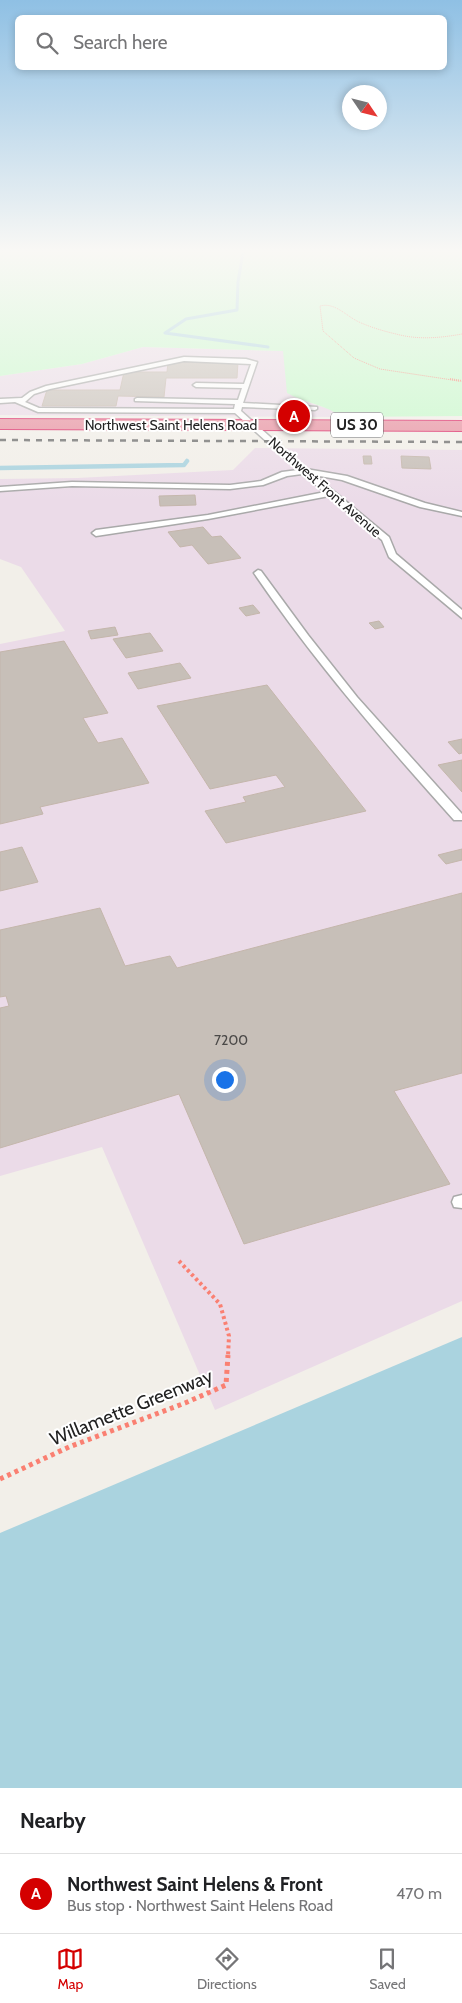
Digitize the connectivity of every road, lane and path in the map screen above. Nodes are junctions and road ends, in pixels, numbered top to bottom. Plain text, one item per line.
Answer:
1 (328, 335) edge
2 (401, 335) edge
3 (453, 335) edge
4 (462, 381) edge
5 (196, 384) dead end
6 (246, 386) junction
7 (15, 400) junction
8 (137, 400) dead end
9 (0, 401) edge
10 (238, 406) junction
11 (315, 408) dead end
12 (0, 424) edge
13 (252, 425) junction
14 (462, 426) edge
15 (304, 471) junction
16 (0, 489) edge
17 (332, 493) junction
18 (462, 514) edge
19 (96, 533) dead end
20 (258, 573) dead end
21 (462, 615) edge
22 (462, 817) edge
23 (179, 1261) dead end
24 (0, 1480) edge

1 - 4 path
2 - 3 path
5 - 6 lane
6 - 7 lane
6 - 10 lane
7 - 9 lane
7 - 10 lane
8 - 10 lane
10 - 11 lane
10 - 13 lane, Northwest Front Avenue
12 - 13 highway, Northwest Saint Helens Road / US 30
13 - 14 highway, Northwest Saint Helens Road / US 30
13 - 15 lane, Northwest Front Avenue
15 - 16 lane
15 - 17 lane, Northwest Front Avenue
15 - 18 lane
17 - 19 lane
17 - 21 lane, Northwest Front Avenue
20 - 22 lane
23 - 24 path, Willamette Greenway

